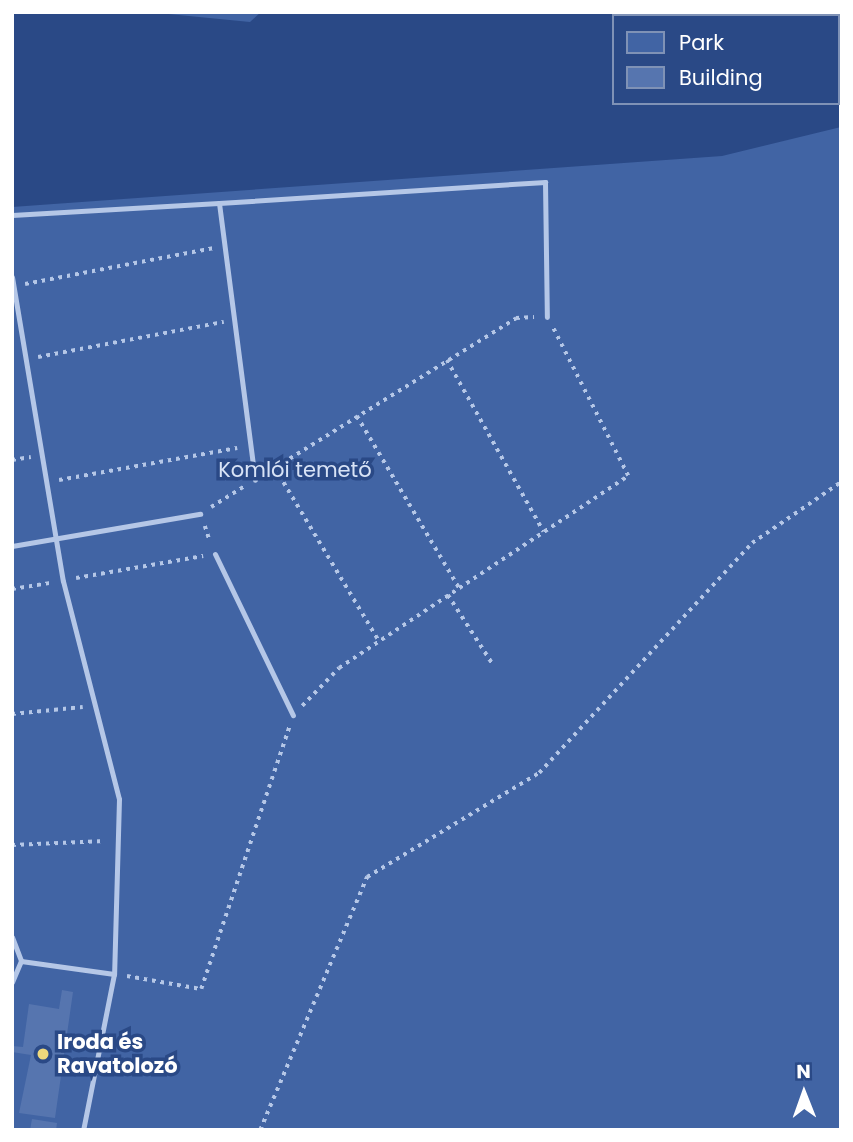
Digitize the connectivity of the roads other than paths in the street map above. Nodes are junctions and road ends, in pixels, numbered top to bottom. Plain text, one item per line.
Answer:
1 (219, 203) junction
2 (12, 215) edge
3 (12, 277) edge
4 (14, 286) edge
5 (547, 317) road end
6 (255, 480) road end
7 (201, 514) road end
8 (56, 539) junction
9 (12, 546) edge
10 (215, 554) road end
11 (293, 715) road end
12 (12, 937) edge
13 (21, 961) junction
14 (12, 965) edge
15 (114, 974) junction
16 (12, 982) edge
17 (82, 1130) edge

1 - 2 lane
1 - 5 lane
1 - 6 lane
3 - 4 lane
4 - 8 lane
7 - 8 lane
8 - 9 lane
8 - 15 lane
10 - 11 lane
12 - 13 lane
13 - 14 lane
13 - 15 lane
13 - 16 lane
15 - 17 lane

